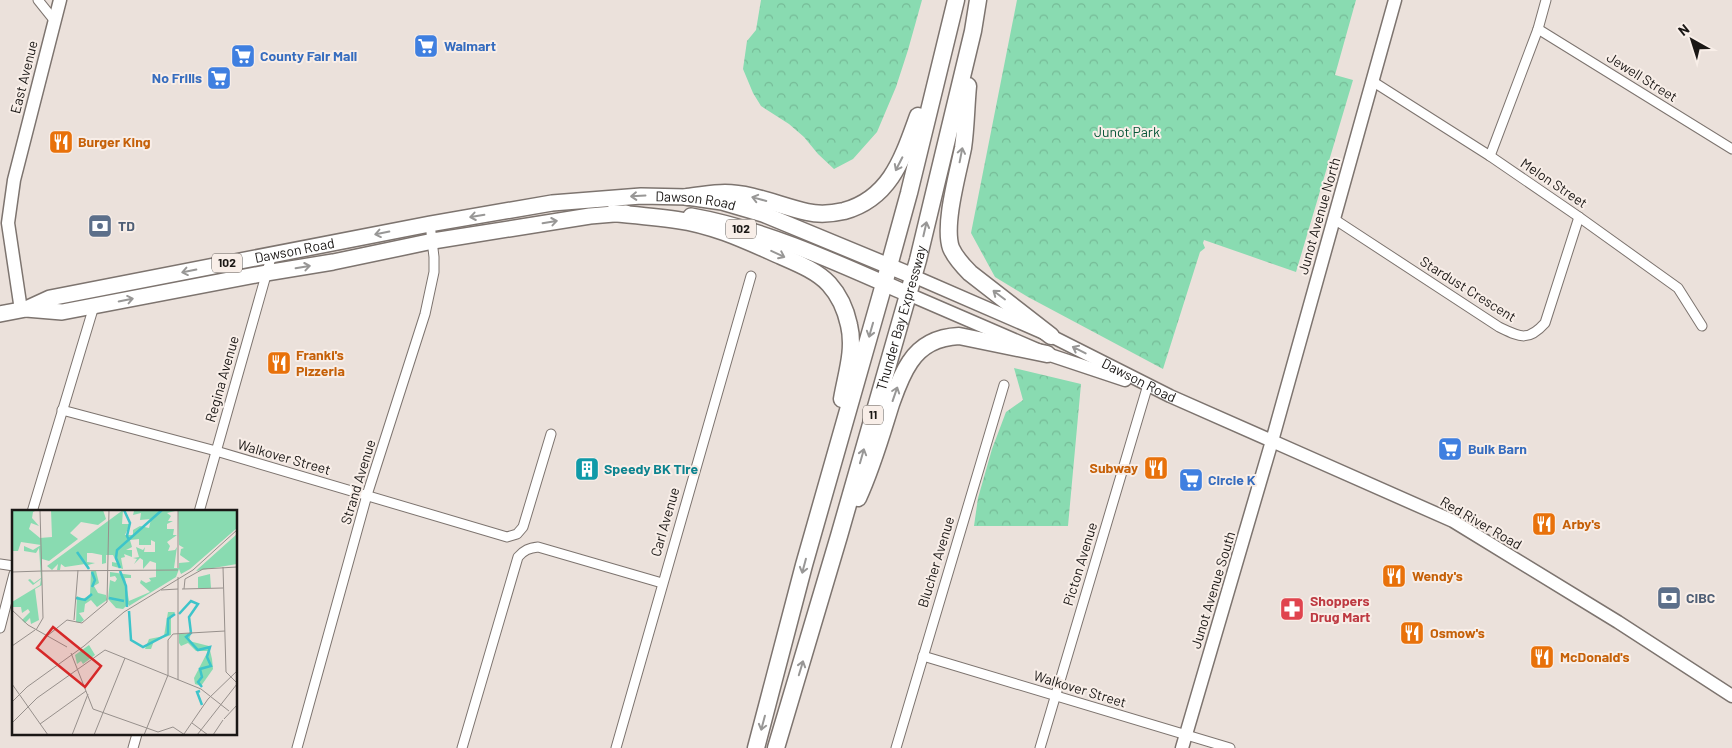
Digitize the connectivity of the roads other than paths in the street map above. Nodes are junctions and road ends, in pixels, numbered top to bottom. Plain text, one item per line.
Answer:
1 (38, 0) edge
2 (60, 0) edge
3 (956, 0) edge
4 (978, 0) edge
5 (1395, 0) edge
6 (1546, 0) edge
7 (54, 20) junction
8 (1538, 28) junction
9 (973, 32) junction
10 (947, 36) junction
11 (1372, 81) junction
12 (1732, 149) edge
13 (1490, 156) junction
14 (687, 197) junction
15 (613, 213) junction
16 (1579, 216) junction
17 (1334, 219) junction
18 (430, 224) junction
19 (432, 241) junction
20 (272, 254) junction
21 (889, 265) junction
22 (266, 273) junction
23 (751, 276) dead end
24 (913, 276) junction
25 (884, 284) junction
26 (908, 294) junction
27 (94, 306) junction
28 (24, 310) junction
29 (0, 314) edge
30 (1702, 326) dead end
31 (1051, 336) junction
32 (1047, 354) junction
33 (1004, 385) dead end
34 (1147, 388) junction
35 (1170, 396) junction
36 (62, 410) junction
37 (551, 434) dead end
38 (1272, 441) junction
39 (216, 451) junction
40 (368, 495) junction
41 (33, 510) edge
42 (200, 510) edge
43 (818, 519) junction
44 (839, 536) junction
45 (12, 582) edge
46 (662, 583) junction
47 (0, 628) edge
48 (922, 656) junction
49 (1055, 695) junction
50 (1732, 696) edge
51 (1185, 735) junction
52 (297, 748) edge
53 (462, 748) edge
54 (616, 748) edge
55 (756, 748) edge
56 (776, 748) edge
57 (896, 748) edge
58 (1040, 748) edge
59 (1182, 748) edge
60 (1230, 748) edge

1 - 7 street
2 - 7 main road, East Avenue
3 - 10 highway, Thunder Bay Expressway / 11
4 - 9 highway, Thunder Bay Expressway / 11
5 - 11 main road, Junot Avenue North
6 - 8 street
7 - 28 main road, East Avenue
8 - 12 street, Jewell Street
8 - 13 street
24 -> 9 highway, Thunder Bay Expressway / 11
31 -> 9 highway
10 -> 14 highway
10 - 21 highway, Thunder Bay Expressway / 11
11 - 13 street, Melon Street
11 - 17 main road, Junot Avenue North
13 - 16 street, Melon Street
14 -> 18 main road, Dawson Road / 102
14 - 21 main road, Dawson Road / 102
19 -> 15 main road, Dawson Road / 102
15 - 25 main road, Dawson Road / 102
15 -> 43 highway
16 - 17 street, Stardust Crescent
16 - 30 street, Melon Street
17 - 38 main road, Junot Avenue North
18 - 19 street, Strand Avenue
18 -> 20 main road, Dawson Road / 102
22 -> 19 main road, Dawson Road / 102
19 - 40 street, Strand Avenue
20 - 22 street, Regina Avenue
20 -> 28 main road, Dawson Road / 102
21 - 24 main road, Dawson Road / 102
21 - 25 highway, Thunder Bay Expressway / 11
27 -> 22 main road, Dawson Road / 102
22 - 39 street, Regina Avenue
23 - 46 street, Carl Avenue
24 - 26 highway, Thunder Bay Expressway / 11
24 - 31 main road, Dawson Road
25 - 26 main road, Dawson Road / 102
25 -> 43 highway, Thunder Bay Expressway / 11
26 - 32 main road, Dawson Road
44 -> 26 highway, Thunder Bay Expressway / 11
27 - 28 main road, Dawson Road / 102
27 - 36 street
28 - 29 main road, Dawson Road / 102
35 -> 31 main road, Dawson Road
32 - 34 main road, Dawson Road
44 -> 32 highway
33 - 48 street, Blucher Avenue
34 - 35 main road, Dawson Road
34 - 49 street, Picton Avenue
35 - 38 main road, Red River Road
36 - 39 street, Walkover Street
36 - 41 street
37 - 40 street, Walkover Street
38 - 50 main road, Red River Road
38 - 51 main road, Junot Avenue South
39 - 40 street, Walkover Street
39 - 42 street, Regina Avenue
40 - 52 street, Strand Avenue
43 -> 55 highway, Thunder Bay Expressway / 11
56 -> 44 highway, Thunder Bay Expressway / 11
45 - 47 street
46 - 53 street
46 - 54 street, Carl Avenue
48 - 49 street, Walkover Street
48 - 57 street, Blucher Avenue
49 - 51 street, Walkover Street
49 - 58 street, Picton Avenue
51 - 59 main road, Junot Avenue South
51 - 60 street, Walkover Street

